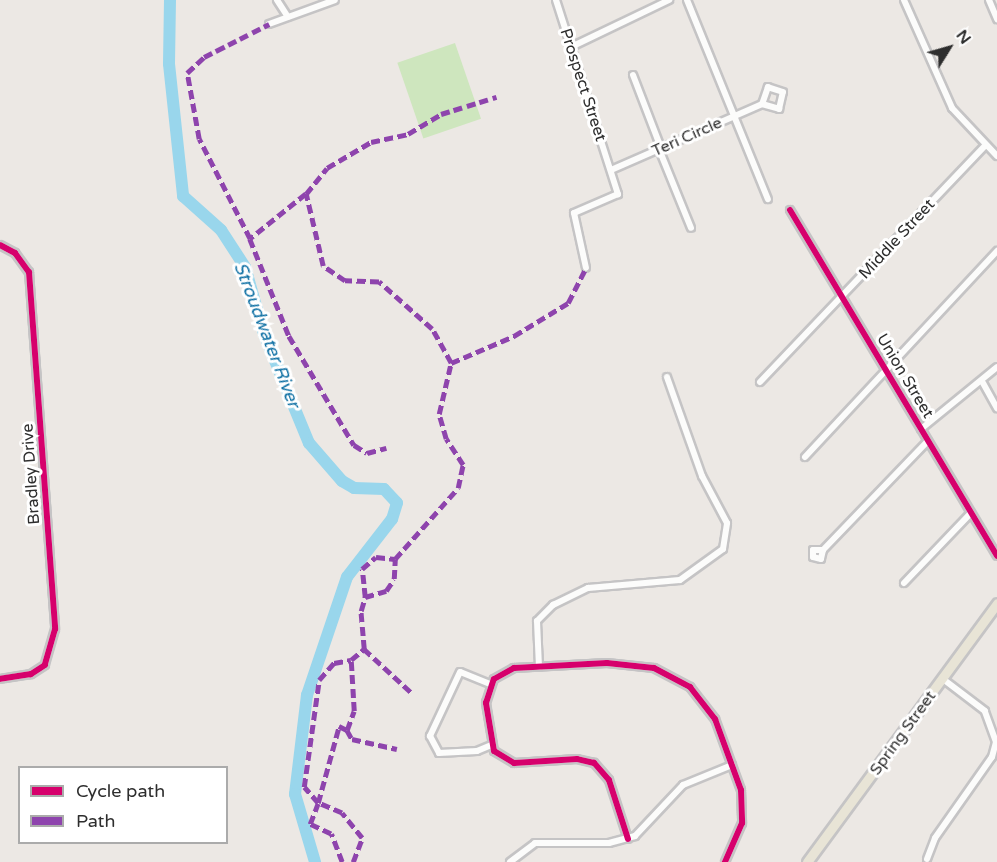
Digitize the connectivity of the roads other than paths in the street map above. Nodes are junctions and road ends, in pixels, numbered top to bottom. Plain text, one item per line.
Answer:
1 (277, 0) edge
2 (335, 0) edge
3 (556, 0) edge
4 (669, 0) edge
5 (687, 0) edge
6 (904, 0) edge
7 (991, 0) edge
8 (288, 18) junction
9 (997, 19) edge
10 (269, 24) dead end
11 (571, 47) junction
12 (633, 75) dead end
13 (762, 104) junction
14 (734, 117) junction
15 (984, 147) junction
16 (660, 149) junction
17 (997, 156) edge
18 (612, 170) junction
19 (768, 199) dead end
20 (790, 210) dead end
21 (691, 228) dead end
22 (0, 245) edge
23 (997, 251) edge
24 (586, 268) dead end
25 (842, 298) junction
26 (997, 367) edge
27 (886, 371) junction
28 (667, 377) dead end
29 (760, 382) dead end
30 (983, 383) junction
31 (997, 408) edge
32 (921, 429) junction
33 (928, 441) junction
34 (805, 457) dead end
35 (971, 513) junction
36 (823, 550) dead end
37 (997, 556) edge
38 (904, 583) dead end
39 (997, 603) edge
40 (539, 667) junction
41 (0, 679) edge
42 (943, 679) junction
43 (490, 684) junction
44 (490, 744) junction
45 (732, 765) junction
46 (628, 839) junction
47 (927, 859) dead end
48 (510, 862) edge
49 (725, 862) edge
50 (807, 862) edge

1 - 8 street
2 - 8 street
3 - 11 street, Prospect Street
4 - 11 street
5 - 14 street
6 - 15 street
7 - 9 street
8 - 10 street
11 - 18 street, Prospect Street
12 - 16 street
13 - 13 street, Teri Circle
13 - 14 street, Teri Circle
14 - 16 street, Teri Circle
14 - 19 street
15 - 17 street
15 - 25 street, Middle Street
16 - 18 street, Teri Circle
16 - 21 street
18 - 24 street, Prospect Street
20 - 25 street, Union Street
22 - 41 street, Bradley Drive
23 - 27 street
25 - 27 street, Union Street
25 - 29 street, Middle Street
26 - 30 street
27 - 32 street, Union Street
27 - 34 street
28 - 40 street
30 - 31 street
30 - 32 street
32 - 33 street, Union Street
33 - 35 street, Union Street
33 - 36 street
35 - 37 street, Union Street
35 - 38 street
39 - 42 main road, Spring Street
40 - 43 street
40 - 45 street
42 - 47 street
42 - 50 main road, Spring Street
43 - 44 street
43 - 44 street
44 - 46 street
45 - 46 street
45 - 49 street
46 - 48 street

